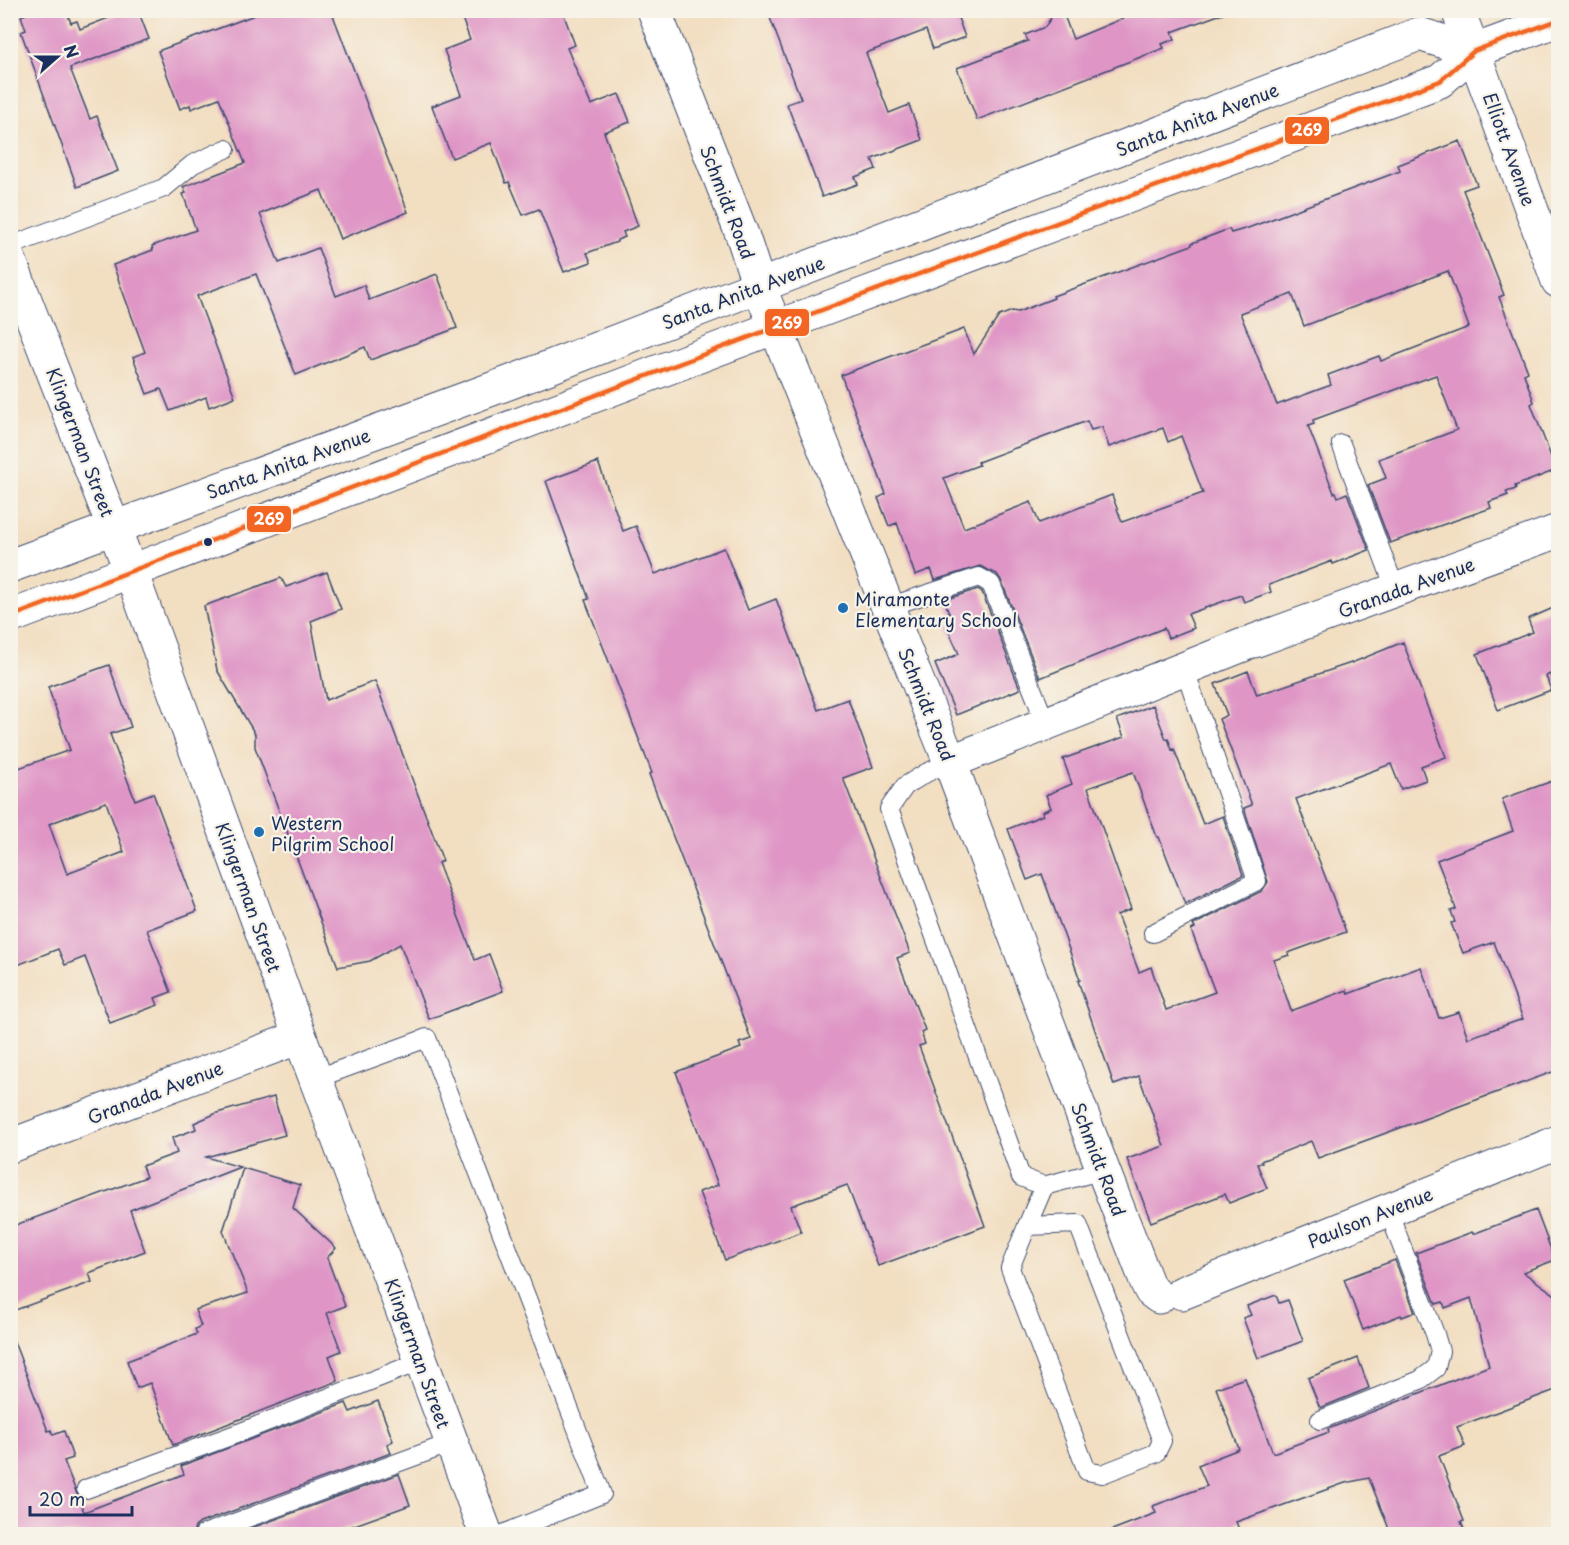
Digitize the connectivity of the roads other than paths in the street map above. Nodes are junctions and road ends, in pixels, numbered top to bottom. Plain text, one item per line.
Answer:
1 (654, 10) edge
2 (1458, 10) edge
3 (1558, 20) edge
4 (1474, 51) junction
5 (226, 149) dead end
6 (10, 246) edge
7 (10, 261) edge
8 (1558, 281) edge
9 (759, 285) junction
10 (17, 297) edge
11 (776, 327) junction
12 (1341, 444) dead end
13 (114, 527) junction
14 (1558, 531) edge
15 (10, 566) edge
16 (131, 572) junction
17 (1396, 591) junction
18 (888, 607) junction
19 (10, 617) edge
20 (1184, 667) junction
21 (1046, 724) junction
22 (950, 762) junction
23 (1153, 933) dead end
24 (300, 1037) junction
25 (315, 1079) junction
26 (1558, 1142) edge
27 (10, 1146) edge
28 (1103, 1170) junction
29 (1044, 1186) junction
30 (1388, 1210) junction
31 (1028, 1226) junction
32 (1171, 1295) joint
33 (421, 1361) junction
34 (1320, 1419) dead end
35 (452, 1443) junction
36 (86, 1489) dead end
37 (204, 1534) edge
38 (486, 1534) edge
39 (503, 1534) edge

1 - 9 street, Schmidt Road
2 - 4 street, Elliott Avenue
3 - 4 street
4 - 8 street, Elliott Avenue
4 - 9 street, Santa Anita Avenue
4 - 11 street
5 - 6 lane
7 - 10 street, Klingerman Street
9 - 11 street, Schmidt Road
9 - 13 street, Santa Anita Avenue
10 - 13 street, Klingerman Street
11 - 16 street
11 - 18 street, Schmidt Road
12 - 17 lane
13 - 15 street, Santa Anita Avenue
13 - 16 street, Klingerman Street
14 - 17 street, Granada Avenue
16 - 19 street
16 - 24 street, Klingerman Street
17 - 20 street, Granada Avenue
18 - 21 lane
18 - 22 street, Schmidt Road
20 - 21 street, Granada Avenue
20 - 23 lane
21 - 22 street, Granada Avenue
22 - 28 street, Schmidt Road
22 - 29 lane
24 - 25 street, Klingerman Street
24 - 27 street, Granada Avenue
25 - 33 street, Klingerman Street
25 - 39 lane
26 - 30 street, Paulson Avenue
28 - 29 lane
28 - 32 street, Schmidt Road
29 - 31 lane
30 - 32 street, Paulson Avenue
30 - 34 lane
31 - 31 lane
33 - 35 street, Klingerman Street
33 - 36 lane
35 - 37 lane
35 - 38 street, Klingerman Street

